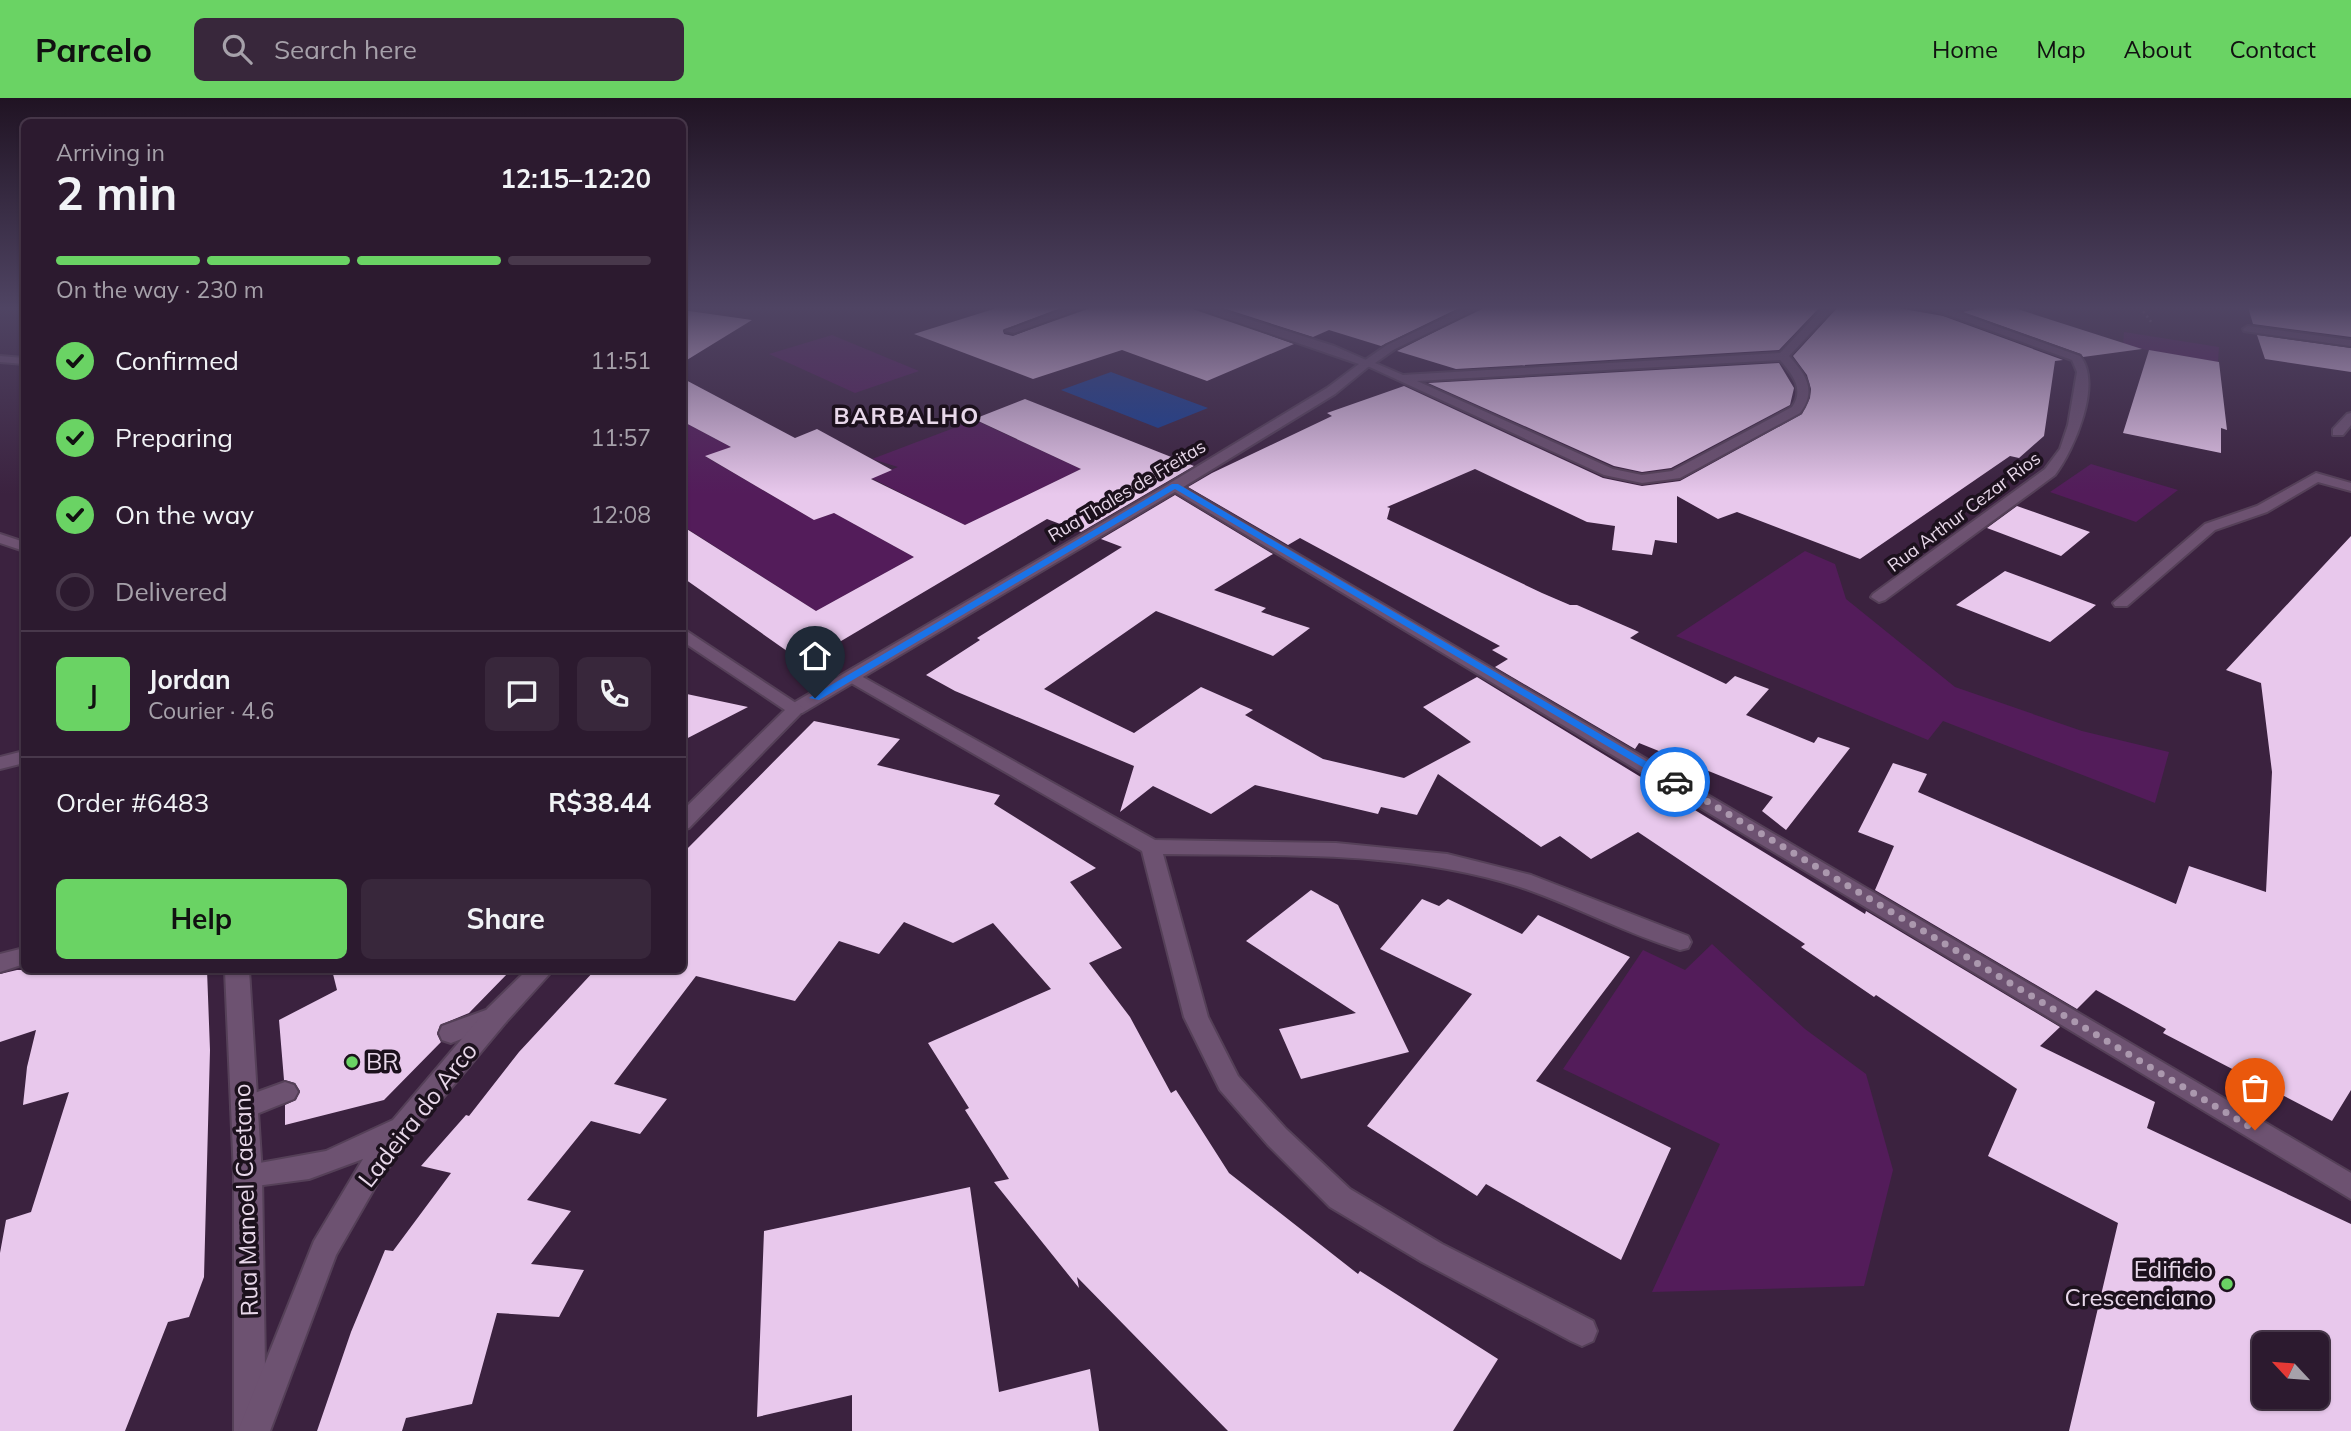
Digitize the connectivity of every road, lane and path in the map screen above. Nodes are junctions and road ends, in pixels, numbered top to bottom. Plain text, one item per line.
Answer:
1 (1359, 369) edge
2 (1381, 369) edge
3 (1553, 369) edge
4 (1795, 369) edge
5 (2082, 369) edge
6 (1400, 378) junction
7 (2351, 417) edge
8 (2338, 432) dead end
9 (1175, 486) junction
10 (2351, 487) edge
11 (0, 538) edge
12 (21, 546) edge
13 (1879, 597) dead end
14 (2121, 603) dead end
15 (686, 636) edge
16 (852, 676) junction
17 (796, 709) junction
18 (21, 758) edge
19 (0, 763) edge
20 (686, 819) edge
21 (1151, 847) junction
22 (1679, 942) dead end
23 (21, 957) edge
24 (0, 963) edge
25 (237, 973) edge
26 (538, 973) edge
27 (497, 1015) junction
28 (450, 1033) dead end
29 (285, 1092) dead end
30 (244, 1108) junction
31 (403, 1127) junction
32 (248, 1175) junction
33 (2351, 1187) edge
34 (1582, 1331) dead end
35 (252, 1431) edge

1 - 9 street, Rua Thales de Freitas
2 - 6 street
3 - 6 street
4 - 6 street
5 - 13 street, Rua Arthur Cezar Rios
7 - 8 street
9 - 16 street, Rua Thales de Freitas
9 - 33 street
10 - 14 street
11 - 12 street
15 - 17 street
16 - 17 street, Rua Thales de Freitas
16 - 21 street
17 - 20 street
18 - 19 street
21 - 22 street
21 - 34 street
23 - 24 street
25 - 30 street, Rua Manoel Caetano
26 - 27 street, Ladeira do Arco
27 - 28 street
27 - 31 street, Ladeira do Arco
29 - 30 street
30 - 32 street, Rua Manoel Caetano
31 - 32 street
31 - 35 street, Ladeira do Arco
32 - 35 street, Rua Manoel Caetano

